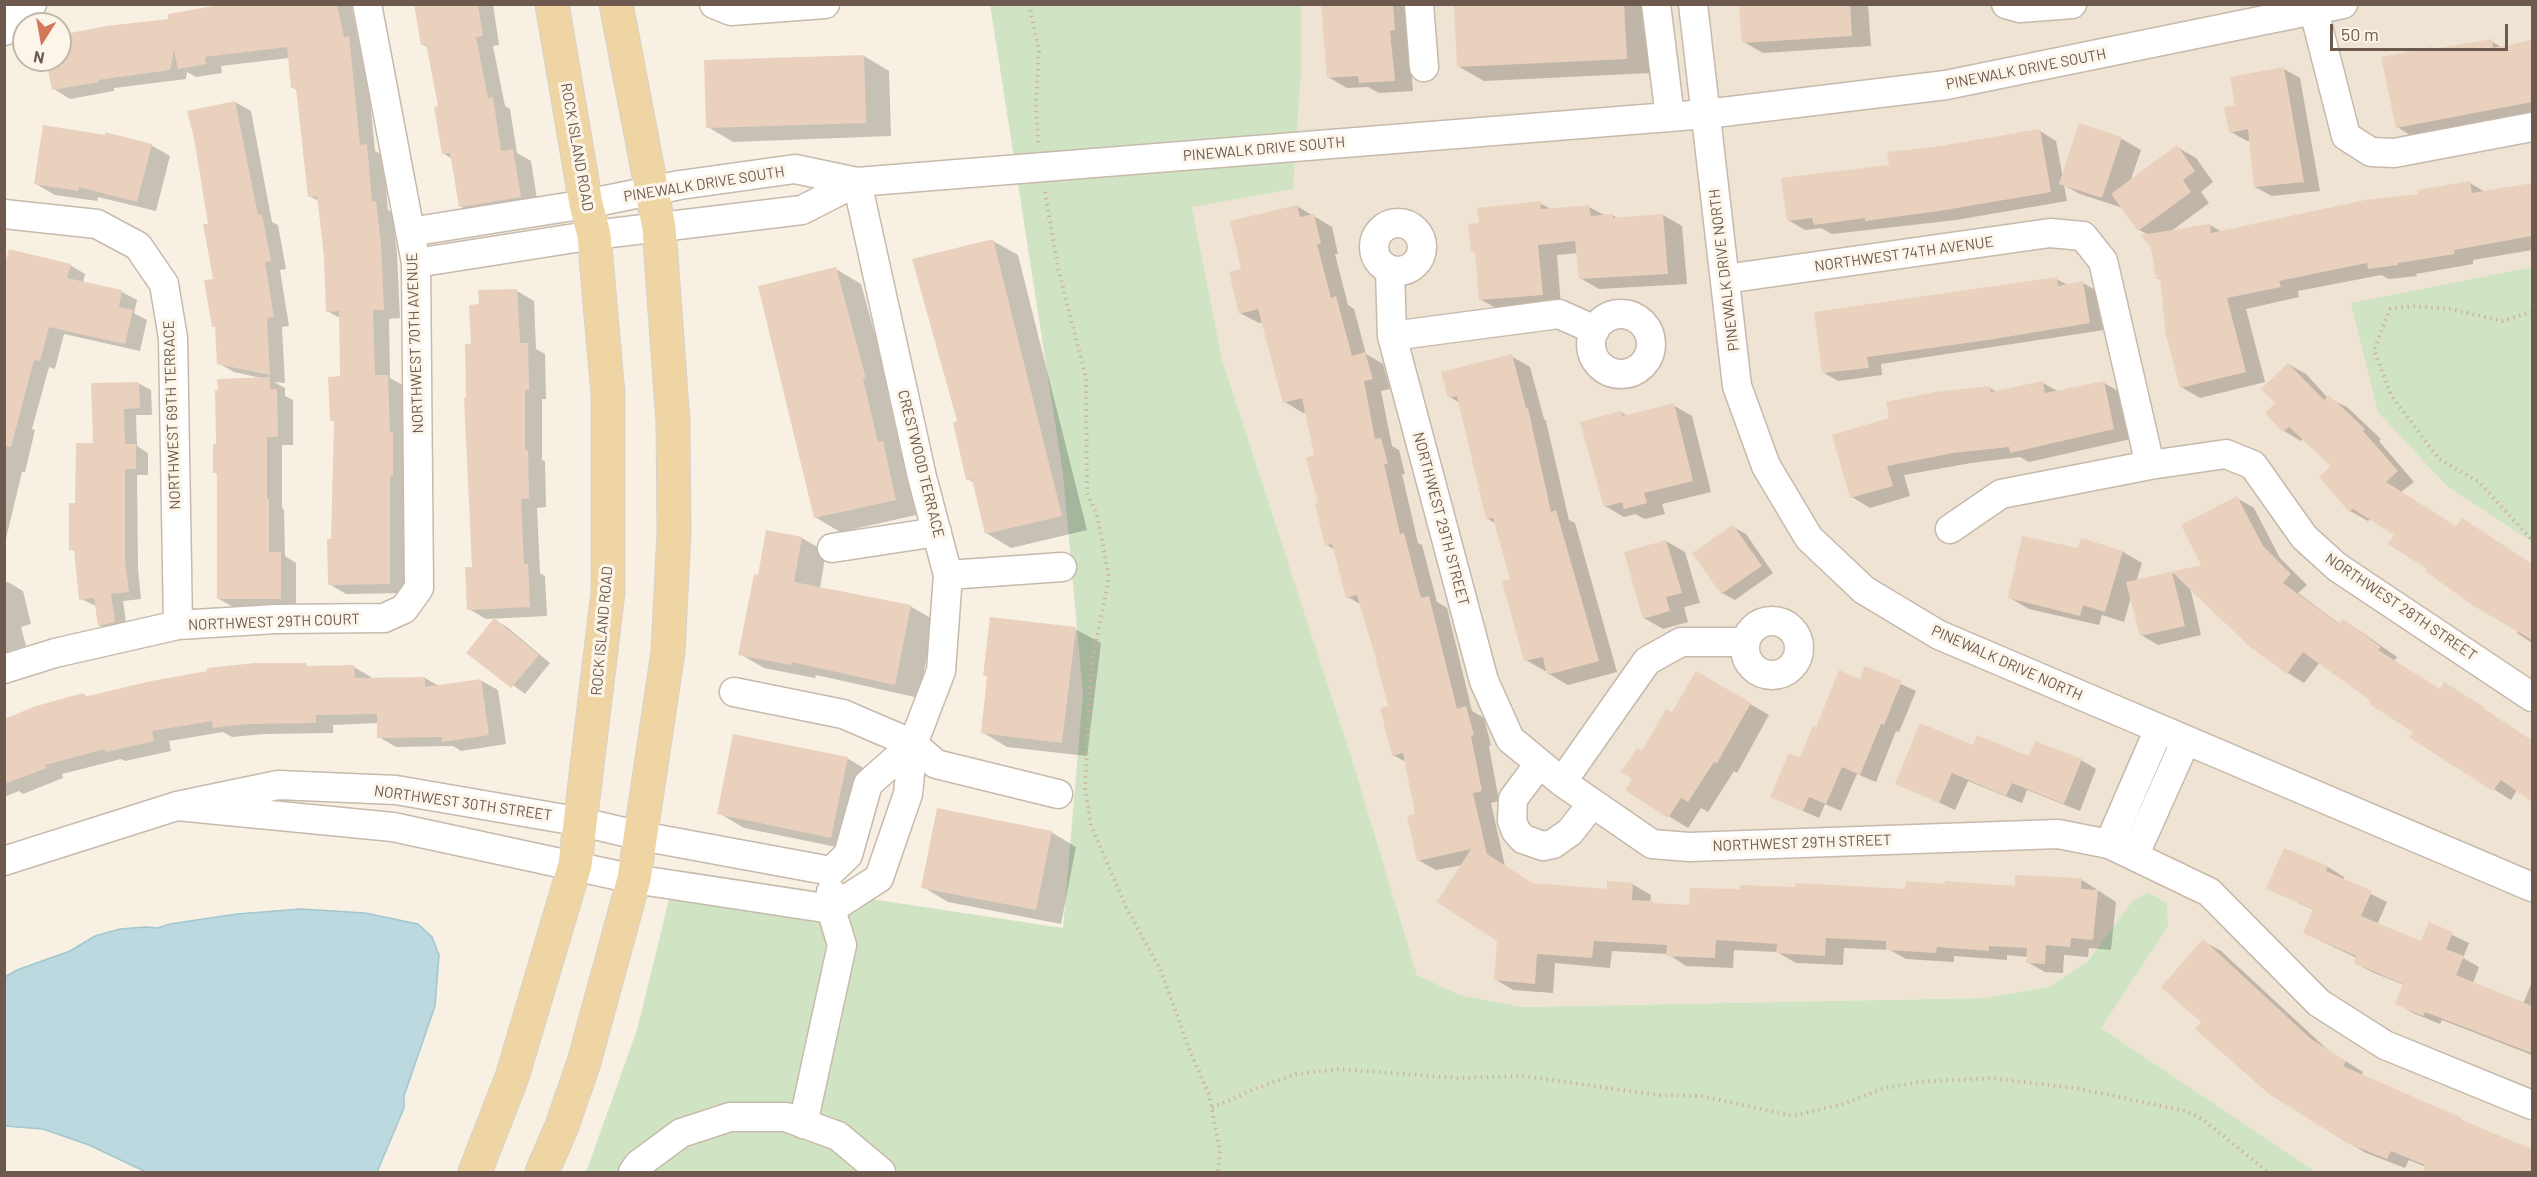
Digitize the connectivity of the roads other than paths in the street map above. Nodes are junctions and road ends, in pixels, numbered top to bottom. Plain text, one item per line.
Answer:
1 (367, 4) edge
2 (552, 4) edge
3 (616, 4) edge
4 (714, 4) edge
5 (825, 4) edge
6 (1419, 4) edge
7 (1656, 4) edge
8 (1693, 4) edge
9 (2006, 4) edge
10 (2072, 4) edge
11 (2343, 4) edge
12 (776, 6) edge
13 (2314, 11) junction
14 (1424, 67) dead end
15 (1706, 114) junction
16 (1670, 117) junction
17 (2532, 127) edge
18 (857, 182) junction
19 (650, 190) junction
20 (4, 214) edge
21 (590, 220) junction
22 (659, 228) junction
23 (410, 231) junction
24 (416, 264) junction
25 (1390, 270) dead end
26 (1725, 279) junction
27 (1594, 330) dead end
28 (1392, 336) junction
29 (2150, 465) junction
30 (1950, 529) dead end
31 (937, 531) junction
32 (832, 548) dead end
33 (1062, 567) dead end
34 (948, 574) junction
35 (404, 609) joint
36 (177, 625) junction
37 (1744, 642) dead end
38 (4, 669) edge
39 (734, 692) dead end
40 (2532, 697) edge
41 (2159, 729) junction
42 (2186, 740) junction
43 (913, 744) junction
44 (1539, 764) junction
45 (1562, 782) junction
46 (1058, 794) dead end
47 (1592, 804) junction
48 (177, 806) junction
49 (582, 822) junction
50 (641, 836) junction
51 (2122, 849) junction
52 (4, 861) edge
53 (574, 865) junction
54 (831, 871) junction
55 (634, 879) junction
56 (2532, 887) edge
57 (831, 909) junction
58 (2532, 1105) edge
59 (803, 1124) junction
60 (475, 1173) edge
61 (542, 1173) edge
62 (633, 1173) edge
63 (881, 1173) edge

1 - 23 street, NORTHWEST 70TH AVENUE
2 - 21 main road, ROCK ISLAND ROAD
3 - 19 main road
4 - 12 street
5 - 12 street
6 - 14 street
7 - 16 street
8 - 15 street
9 - 10 street
11 - 13 street, PINEWALK DRIVE SOUTH
13 - 15 street, PINEWALK DRIVE SOUTH
13 - 17 street
15 - 16 street, PINEWALK DRIVE SOUTH
15 - 26 street, PINEWALK DRIVE NORTH
16 - 18 street, PINEWALK DRIVE SOUTH
18 - 19 street, PINEWALK DRIVE SOUTH
18 - 22 street, PINEWALK DRIVE SOUTH
18 - 31 street, CRESTWOOD TERRACE
19 - 21 street, PINEWALK DRIVE SOUTH
19 - 22 main road
20 - 36 street, NORTHWEST 69TH TERRACE
21 - 22 street, PINEWALK DRIVE SOUTH
21 - 23 street
21 - 24 street
21 - 49 main road, ROCK ISLAND ROAD
22 - 50 main road
23 - 24 street, NORTHWEST 70TH AVENUE
24 - 35 street, NORTHWEST 70TH AVENUE
25 - 28 street, NORTHWEST 29TH STREET
26 - 29 street, NORTHWEST 74TH AVENUE
26 - 41 street, PINEWALK DRIVE NORTH
27 - 28 street
28 - 44 street, NORTHWEST 29TH STREET
29 - 30 street, NORTHWEST 28TH STREET
29 - 40 street, NORTHWEST 28TH STREET
31 - 32 street
31 - 34 street, CRESTWOOD TERRACE
33 - 34 street
34 - 43 street, CRESTWOOD TERRACE
35 - 36 street, NORTHWEST 29TH COURT
36 - 38 street, NORTHWEST 29TH COURT
37 - 45 street
39 - 43 street
41 - 42 street, PINEWALK DRIVE NORTH
41 - 51 street
42 - 51 street
42 - 56 street, PINEWALK DRIVE NORTH
43 - 46 street
43 - 54 street, CRESTWOOD TERRACE
43 - 57 street, CRESTWOOD TERRACE
44 - 45 street, NORTHWEST 29TH STREET
44 - 47 street
45 - 47 street, NORTHWEST 29TH STREET
47 - 51 street, NORTHWEST 29TH STREET
48 - 49 street, NORTHWEST 30TH STREET
48 - 52 street, NORTHWEST 30TH STREET
48 - 53 street, NORTHWEST 30TH STREET
49 - 50 street, NORTHWEST 30TH STREET
49 - 53 main road, ROCK ISLAND ROAD
50 - 54 street
50 - 55 main road
51 - 58 street, NORTHWEST 29TH STREET
53 - 55 street, NORTHWEST 30TH STREET
53 - 60 main road, ROCK ISLAND ROAD
54 - 57 street
55 - 57 street
55 - 61 main road
57 - 59 street
59 - 62 street
59 - 63 street

